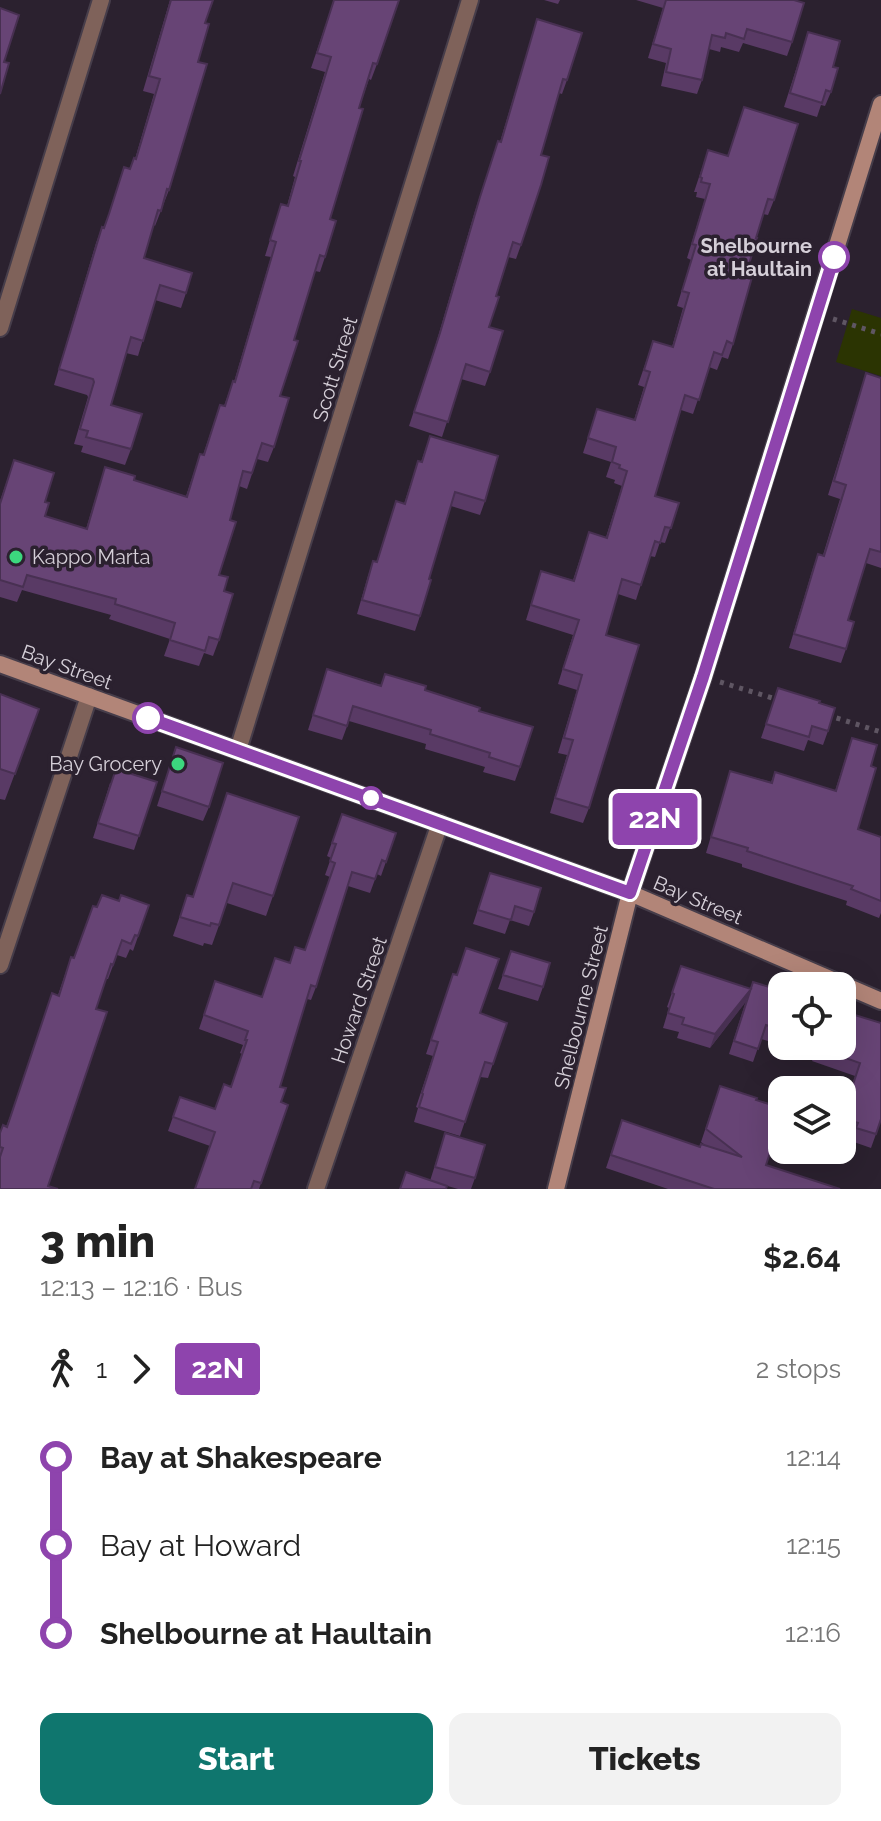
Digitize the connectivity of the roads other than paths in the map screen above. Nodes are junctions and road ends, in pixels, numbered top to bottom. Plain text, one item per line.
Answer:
1 (101, 0) edge
2 (470, 0) edge
3 (881, 104) edge
4 (0, 328) edge
5 (0, 664) edge
6 (89, 696) junction
7 (238, 750) junction
8 (440, 823) junction
9 (630, 893) junction
10 (0, 965) edge
11 (881, 1001) edge
12 (316, 1189) edge
13 (556, 1189) edge

1 - 4 street
2 - 7 street, Scott Street
3 - 9 main road, Shelbourne Street
5 - 6 main road, Bay Street
6 - 7 main road, Bay Street
6 - 10 street
7 - 8 main road, Bay Street
8 - 9 main road, Bay Street
8 - 12 street, Howard Street
9 - 11 main road, Bay Street
9 - 13 main road, Shelbourne Street

